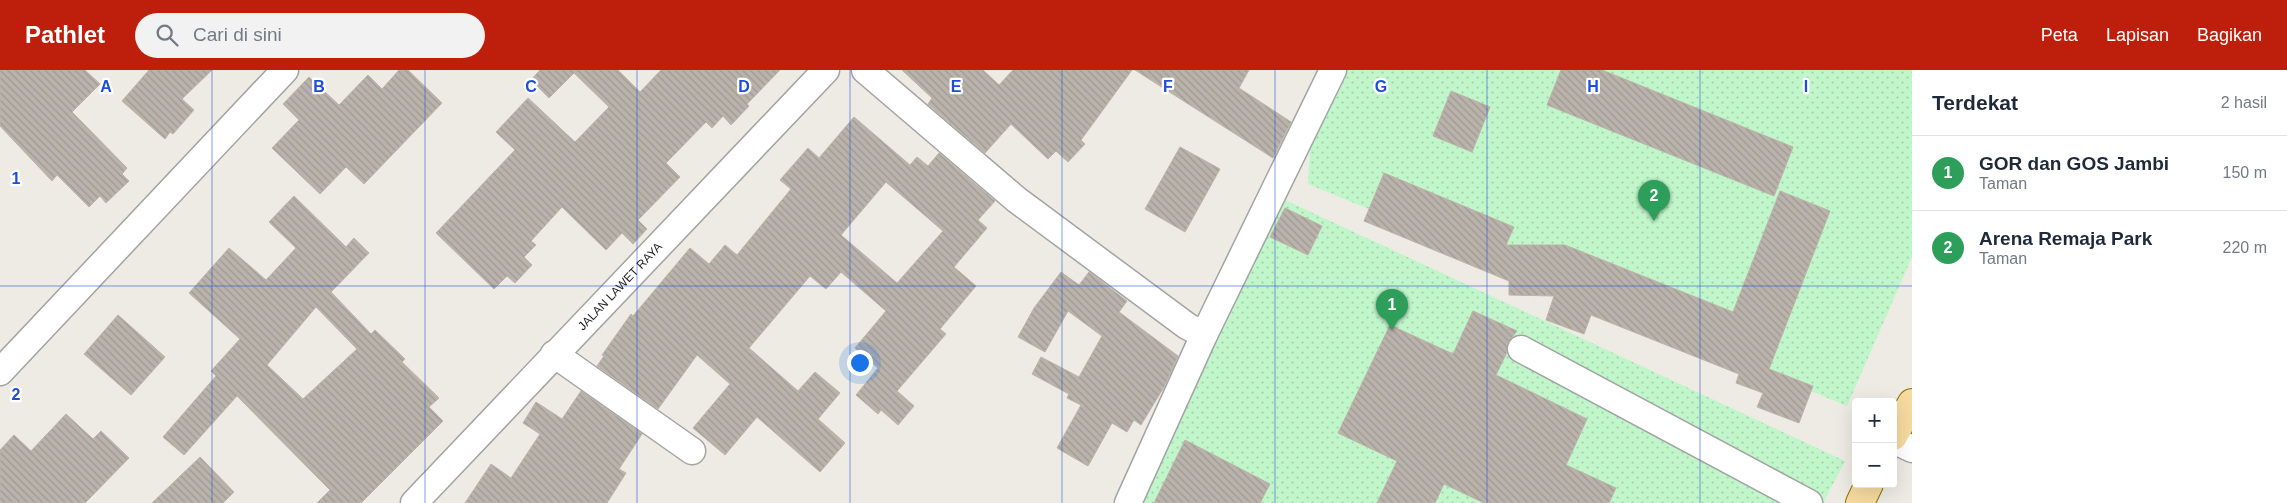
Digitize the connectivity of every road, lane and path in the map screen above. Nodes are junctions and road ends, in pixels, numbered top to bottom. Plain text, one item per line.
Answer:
1 (285, 70) edge
2 (826, 70) edge
3 (865, 70) edge
4 (1333, 70) edge
5 (1204, 335) junction
6 (1521, 349) dead end
7 (554, 354) junction
8 (0, 372) edge
9 (1912, 402) edge
10 (1897, 429) edge
11 (1897, 442) edge
12 (1912, 449) edge
13 (692, 451) dead end
14 (1867, 488) edge
15 (414, 503) edge
16 (1128, 503) edge
17 (1809, 503) edge
18 (1860, 503) edge

1 - 8 street
2 - 7 street, JALAN LAWET RAYA
3 - 5 street
4 - 5 street
5 - 16 street
6 - 17 street
7 - 13 street
7 - 15 street, JALAN LAWET RAYA
9 - 10 main road
11 - 12 street
14 - 18 main road

